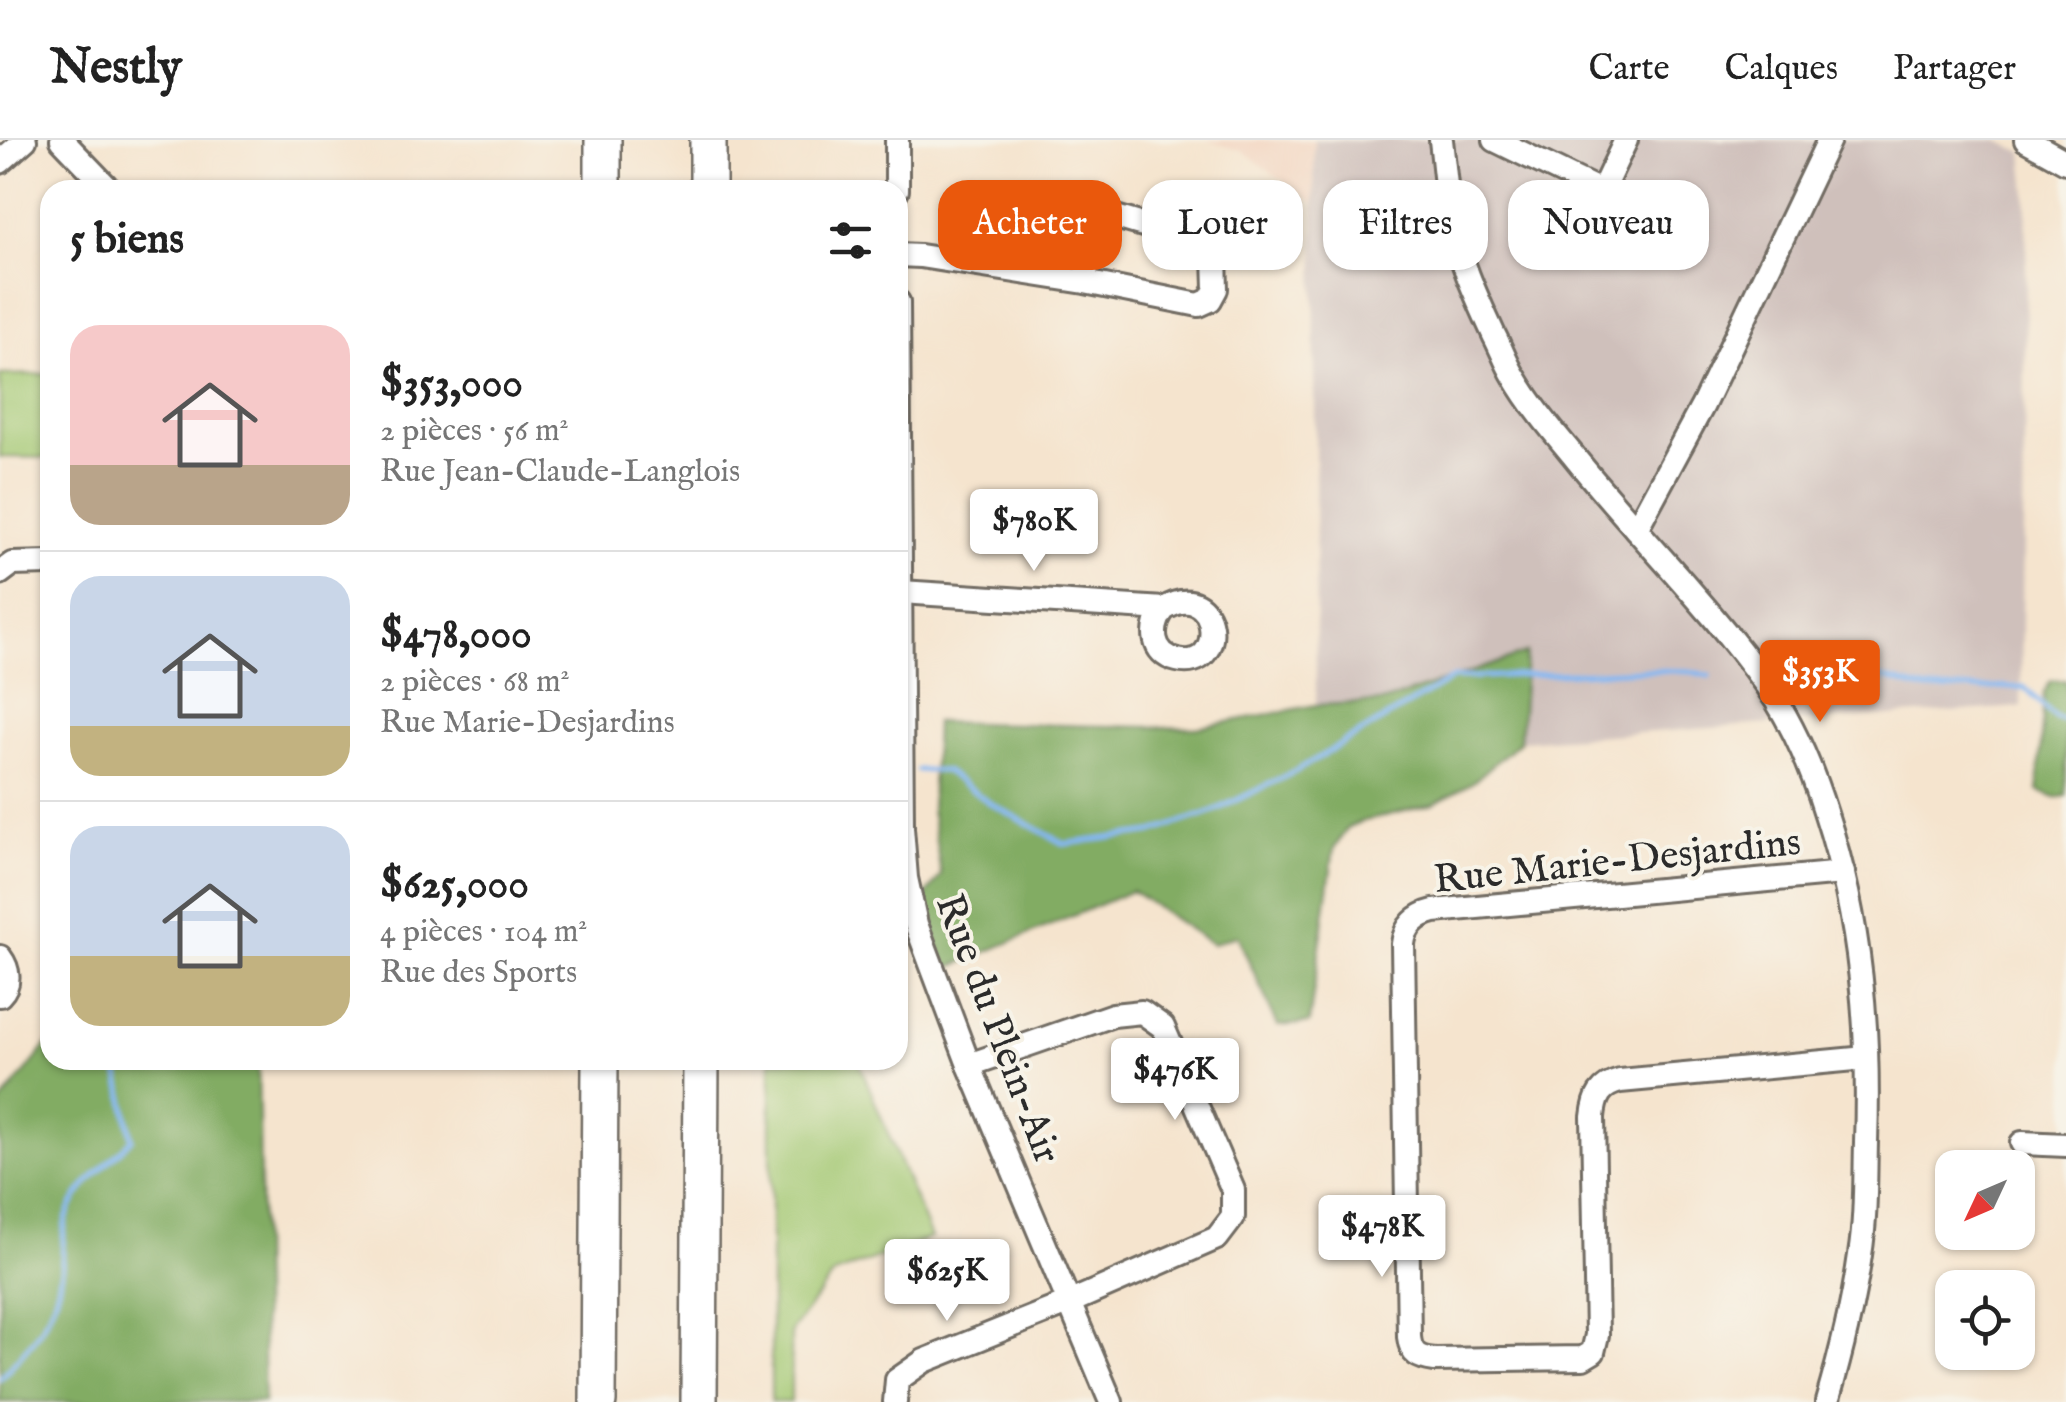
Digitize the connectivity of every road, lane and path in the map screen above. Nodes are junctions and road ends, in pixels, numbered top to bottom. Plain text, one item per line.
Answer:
1 (25, 140) edge
2 (62, 140) edge
3 (603, 140) edge
4 (708, 140) edge
5 (897, 140) edge
6 (1441, 140) edge
7 (1494, 140) edge
8 (1626, 140) edge
9 (1829, 140) edge
10 (2026, 140) edge
11 (0, 162) edge
12 (2066, 162) edge
13 (100, 180) edge
14 (603, 180) edge
15 (708, 180) edge
16 (897, 180) edge
17 (1577, 180) edge
18 (1608, 180) edge
19 (908, 255) edge
20 (1085, 282) junction
21 (1636, 529) junction
22 (40, 563) edge
23 (0, 573) edge
24 (908, 592) edge
25 (1164, 609) dead end
26 (1844, 873) junction
27 (908, 887) edge
28 (0, 957) edge
29 (0, 996) edge
30 (1866, 1058) junction
31 (969, 1065) junction
32 (600, 1070) edge
33 (701, 1070) edge
34 (2022, 1144) dead end
35 (2066, 1145) edge
36 (1068, 1303) junction
37 (598, 1402) edge
38 (699, 1402) edge
39 (895, 1402) edge
40 (1110, 1402) edge
41 (1827, 1402) edge

1 - 11 street
2 - 13 street
3 - 14 highway
4 - 15 highway
5 - 16 street
6 - 21 street
7 - 17 street
8 - 18 street
9 - 21 street
10 - 12 street
19 - 20 street
20 - 20 street
21 - 26 street
22 - 23 street
24 - 25 street
26 - 30 street
26 - 30 street, Rue Marie-Desjardins
27 - 31 street, Rue du Plein-Air
28 - 29 street
30 - 41 street
31 - 36 street, Rue du Plein-Air
31 - 36 street
32 - 37 highway
33 - 38 highway
34 - 35 street
36 - 39 street
36 - 40 street, Rue du Plein-Air

